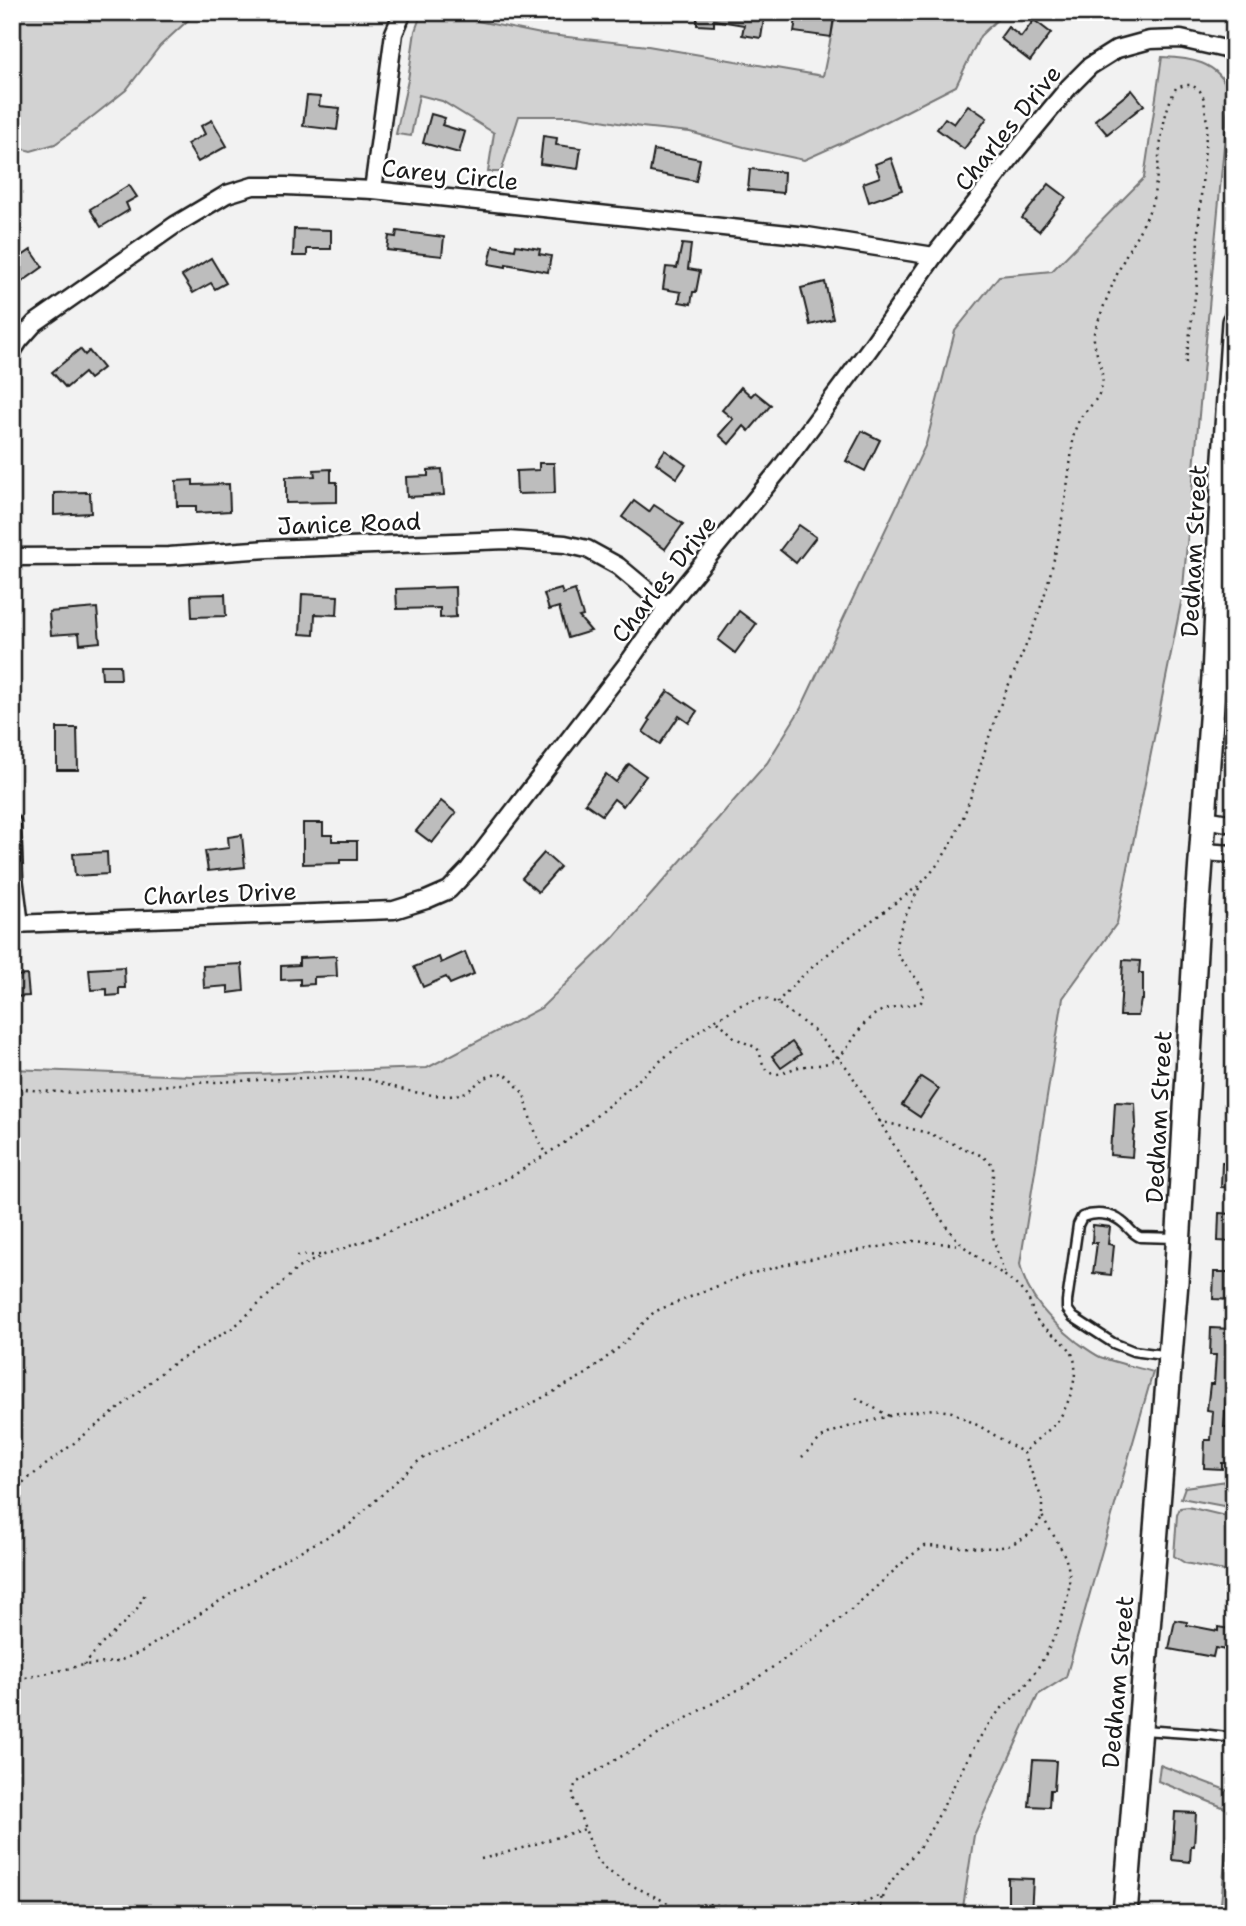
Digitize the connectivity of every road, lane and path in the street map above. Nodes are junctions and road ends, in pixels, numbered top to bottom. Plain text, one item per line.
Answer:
1 (403, 12) edge
2 (1234, 51) edge
3 (373, 190) junction
4 (934, 256) junction
5 (1234, 322) edge
6 (12, 352) edge
7 (1185, 368) dead end
8 (12, 557) edge
9 (667, 607) junction
10 (1205, 820) junction
11 (12, 823) edge
12 (1234, 824) edge
13 (1202, 852) junction
14 (1234, 854) edge
15 (921, 883) junction
16 (16, 924) edge
17 (777, 1003) junction
18 (716, 1019) junction
19 (838, 1057) junction
20 (12, 1087) edge
21 (879, 1121) junction
22 (547, 1154) junction
23 (1179, 1238) junction
24 (962, 1245) junction
25 (324, 1255) junction
26 (297, 1256) dead end
27 (1006, 1278) junction
28 (1171, 1356) junction
29 (856, 1398) dead end
30 (889, 1416) junction
31 (1024, 1453) junction
32 (802, 1457) dead end
33 (12, 1491) edge
34 (1042, 1516) junction
35 (145, 1594) dead end
36 (84, 1665) junction
37 (12, 1681) edge
38 (1140, 1730) junction
39 (1234, 1738) edge
40 (585, 1829) junction
41 (481, 1859) dead end
42 (883, 1898) junction
43 (844, 1911) dead end
44 (674, 1912) edge
45 (752, 1914) edge
46 (878, 1914) edge
47 (1125, 1914) edge

1 - 3 street
2 - 4 street, Charles Drive
3 - 4 street, Carey Circle
3 - 6 street, Carey Circle
4 - 9 street, Charles Drive
5 - 10 main road, Dedham Street
7 - 15 path
8 - 9 street, Janice Road
9 - 16 street, Charles Drive
10 - 12 street
10 - 13 main road, Dedham Street
11 - 16 street
13 - 14 street
13 - 23 main road, Dedham Street
15 - 17 path
15 - 19 path
17 - 18 path
17 - 19 path
18 - 19 path
18 - 22 path
19 - 21 path
20 - 22 path
21 - 24 path
21 - 27 path
22 - 25 path
23 - 28 main road, Dedham Street
23 - 28 lane
24 - 27 path
24 - 36 path
25 - 26 path
25 - 33 path
27 - 31 path
28 - 38 main road, Dedham Street
29 - 30 path
30 - 31 path
30 - 32 path
31 - 34 path
34 - 40 path
34 - 42 path
35 - 36 path
36 - 37 path
38 - 39 lane
38 - 47 main road, Dedham Street
40 - 41 path
40 - 44 path
42 - 43 path
42 - 46 path
44 - 45 path

